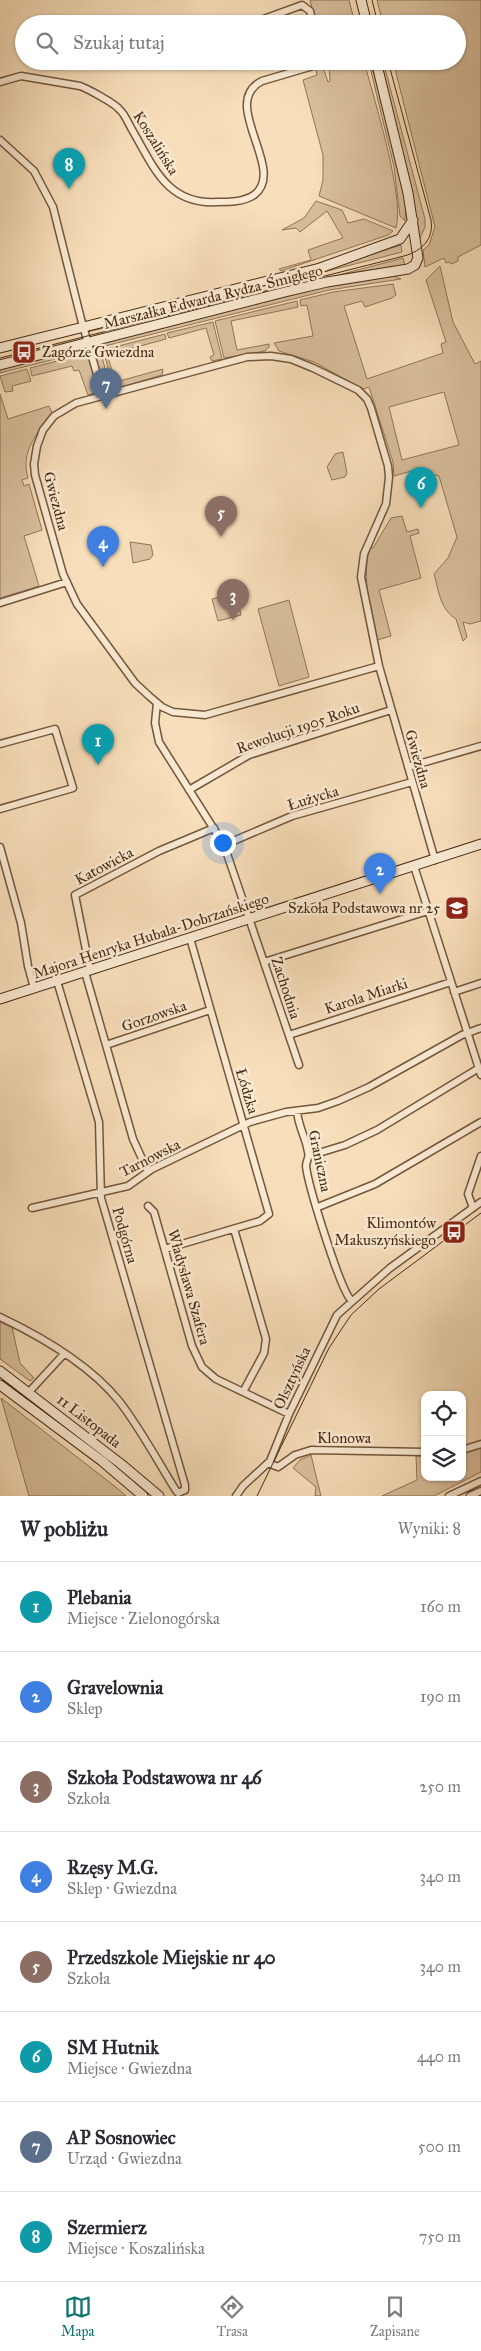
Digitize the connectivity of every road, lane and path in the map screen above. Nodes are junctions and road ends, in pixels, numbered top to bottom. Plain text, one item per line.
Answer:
1 (361, 0) edge
2 (275, 15) edge
3 (311, 15) edge
4 (365, 15) edge
5 (299, 70) edge
6 (378, 70) edge
7 (0, 82) edge
8 (0, 140) edge
9 (413, 220) junction
10 (400, 239) junction
11 (416, 247) junction
12 (83, 327) junction
13 (87, 342) junction
14 (0, 348) edge
15 (0, 365) edge
16 (103, 395) junction
17 (67, 582) junction
18 (0, 603) edge
19 (379, 666) junction
20 (157, 703) junction
21 (391, 710) junction
22 (0, 744) edge
23 (481, 746) edge
24 (408, 767) junction
25 (412, 782) junction
26 (189, 790) junction
27 (0, 809) edge
28 (214, 828) junction
29 (481, 844) edge
30 (224, 846) junction
31 (0, 847) edge
32 (435, 860) junction
33 (414, 866) junction
34 (428, 911) junction
35 (250, 919) junction
36 (190, 938) junction
37 (264, 962) junction
38 (87, 971) junction
39 (57, 981) junction
40 (451, 982) junction
41 (481, 983) edge
42 (34, 988) junction
43 (454, 992) junction
44 (0, 999) edge
45 (210, 1010) junction
46 (481, 1028) edge
47 (468, 1032) junction
48 (289, 1035) junction
49 (106, 1045) junction
50 (299, 1065) dead end
51 (480, 1072) edge
52 (297, 1111) junction
53 (481, 1122) edge
54 (245, 1125) junction
55 (309, 1156) junction
56 (481, 1156) edge
57 (148, 1172) junction
58 (101, 1193) junction
59 (481, 1202) edge
60 (148, 1206) dead end
61 (318, 1206) junction
62 (32, 1208) dead end
63 (473, 1208) junction
64 (234, 1229) junction
65 (165, 1249) junction
66 (351, 1300) junction
67 (0, 1317) edge
68 (64, 1354) junction
69 (0, 1371) edge
70 (0, 1385) edge
71 (29, 1392) junction
72 (243, 1392) junction
73 (289, 1414) junction
74 (481, 1444) edge
75 (466, 1449) edge
76 (421, 1452) edge
77 (268, 1463) junction
78 (481, 1481) edge
79 (481, 1491) edge
80 (143, 1496) edge
81 (159, 1496) edge
82 (236, 1496) edge
83 (449, 1496) edge
84 (470, 1496) edge

1 - 4 street
2 - 3 street
5 - 7 street, Koszalińska
6 - 9 street, Marszałka Edwarda Rydza-Śmigłego
8 - 12 street
9 - 10 street
9 - 11 street, Marszałka Edwarda Rydza-Śmigłego
10 - 11 street
10 - 12 street, Marszałka Edwarda Rydza-Śmigłego
11 - 13 street, Marszałka Edwarda Rydza-Śmigłego
12 - 13 street
12 - 14 street, Marszałka Edwarda Rydza-Śmigłego
13 - 15 street, Marszałka Edwarda Rydza-Śmigłego
13 - 16 street
16 - 17 street, Gwiezdna
16 - 19 street, Gwiezdna
17 - 18 street
17 - 20 street, Gwiezdna
19 - 20 street, Gwiezdna
19 - 21 street, Gwiezdna
20 - 26 street, Zachodnia
21 - 24 street, Gwiezdna
21 - 26 street, Rewolucji 1905 Roku
22 - 27 street
23 - 24 street
24 - 25 street, Gwiezdna
25 - 30 street, Łużycka
25 - 32 street, Gwiezdna
26 - 28 street, Zachodnia
28 - 30 street, Zachodnia
28 - 38 street, Katowicka
29 - 32 street, Majora Henryka Hubala-Dobrzańskiego
30 - 35 street, Zachodnia
31 - 42 street
32 - 33 street, Majora Henryka Hubala-Dobrzańskiego
33 - 34 street
33 - 35 street, Majora Henryka Hubala-Dobrzańskiego
34 - 37 street
34 - 40 street
35 - 36 street, Majora Henryka Hubala-Dobrzańskiego
35 - 37 street, Zachodnia
36 - 38 street, Majora Henryka Hubala-Dobrzańskiego
36 - 45 street, Łódzka
37 - 48 street, Zachodnia
38 - 39 street, Majora Henryka Hubala-Dobrzańskiego
38 - 49 street
39 - 42 street, Majora Henryka Hubala-Dobrzańskiego
39 - 58 street, Podgórna
40 - 43 street
40 - 48 street, Karola Miarki
41 - 43 street
42 - 44 street, Majora Henryka Hubala-Dobrzańskiego
43 - 47 street
45 - 49 street, Gorzowska
45 - 54 street, Łódzka
46 - 47 street, Tarnowska
47 - 51 street
47 - 52 street, Tarnowska
48 - 50 street, Zachodnia
49 - 57 street
51 - 55 street
52 - 54 street, Tarnowska
52 - 55 street, Graniczna
53 - 61 street
54 - 57 street, Tarnowska
54 - 64 street, Łódzka
55 - 61 street, Graniczna
56 - 63 street
57 - 58 street, Tarnowska
58 - 62 street, Tarnowska
58 - 68 street, Podgórna
59 - 63 street, Olsztyńska
60 - 65 street, Władysława Szafera
61 - 66 street, Graniczna
63 - 66 street, Olsztyńska
64 - 65 street, Łódzka
64 - 72 street
65 - 72 street, Władysława Szafera
66 - 73 street, Olsztyńska
67 - 68 street
68 - 71 street
69 - 71 street, 11 Listopada
70 - 80 street, 11 Listopada
71 - 81 street, 11 Listopada
72 - 73 street, Władysława Szafera
73 - 77 street, Olsztyńska
74 - 75 street
76 - 77 street, Klonowa
77 - 82 street, Olsztyńska
78 - 83 street
79 - 84 street

